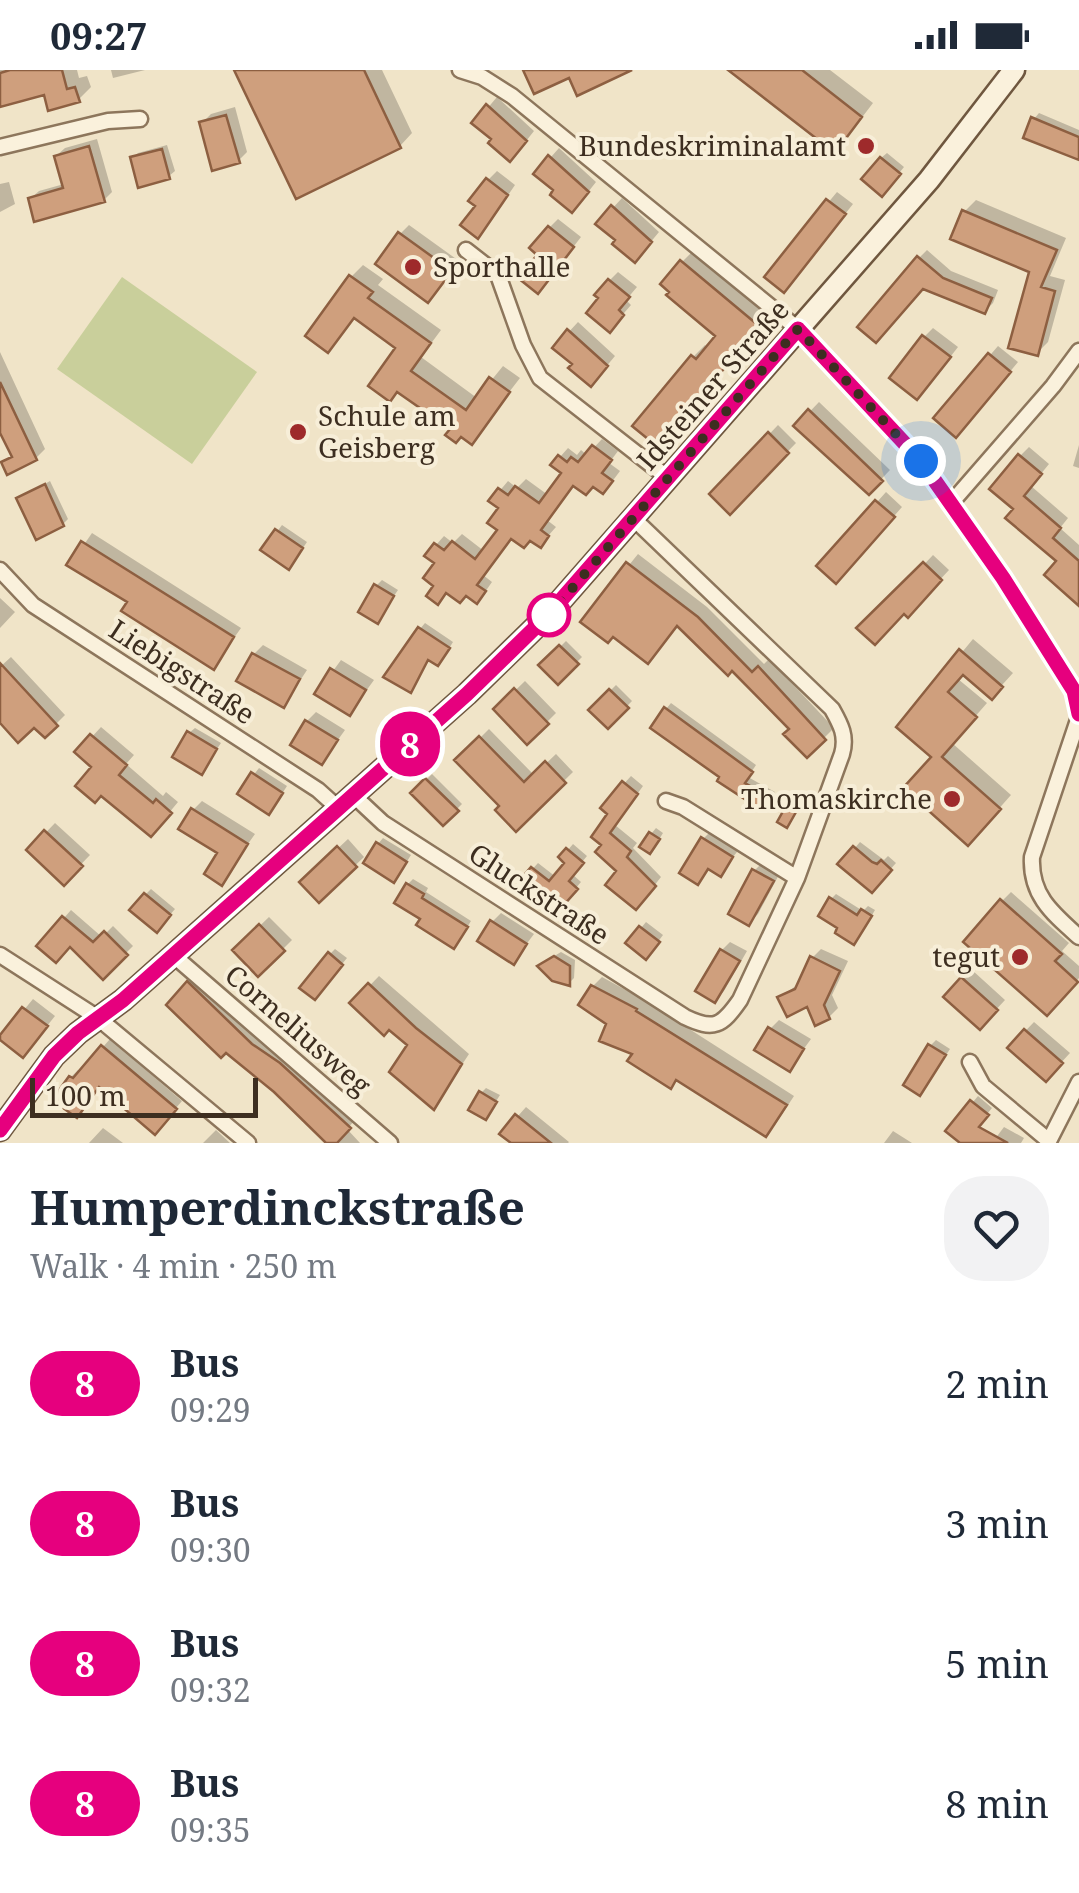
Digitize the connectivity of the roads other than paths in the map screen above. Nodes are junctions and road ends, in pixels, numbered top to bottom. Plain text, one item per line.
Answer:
1 (460, 70) edge
2 (1014, 70) edge
3 (140, 119) dead end
4 (0, 147) edge
5 (466, 250) dead end
6 (798, 329) junction
7 (1079, 351) edge
8 (668, 478) junction
9 (952, 502) junction
10 (633, 518) junction
11 (1, 573) edge
12 (1076, 689) edge
13 (1079, 716) edge
14 (666, 801) dead end
15 (346, 802) junction
16 (798, 878) junction
17 (1079, 936) edge
18 (0, 955) edge
19 (173, 955) junction
20 (98, 1018) junction
21 (970, 1062) dead end
22 (1079, 1082) edge
23 (0, 1130) edge
24 (1048, 1142) edge
25 (248, 1143) edge
26 (390, 1143) edge

1 - 6 street
2 - 6 street, Idsteiner Straße
3 - 4 street
5 - 8 street
6 - 8 street, Idsteiner Straße
6 - 9 street
7 - 9 street
8 - 10 street, Idsteiner Straße
9 - 12 street
10 - 15 street, Idsteiner Straße
10 - 16 street
11 - 15 street, Liebigstraße
12 - 13 street
13 - 17 street
14 - 16 street
15 - 16 street, Gluckstraße
15 - 19 street, Idsteiner Straße
18 - 20 street
19 - 20 street, Idsteiner Straße
19 - 26 street, Corneliusweg
20 - 23 street, Idsteiner Straße
20 - 25 street
21 - 24 street
22 - 24 street

